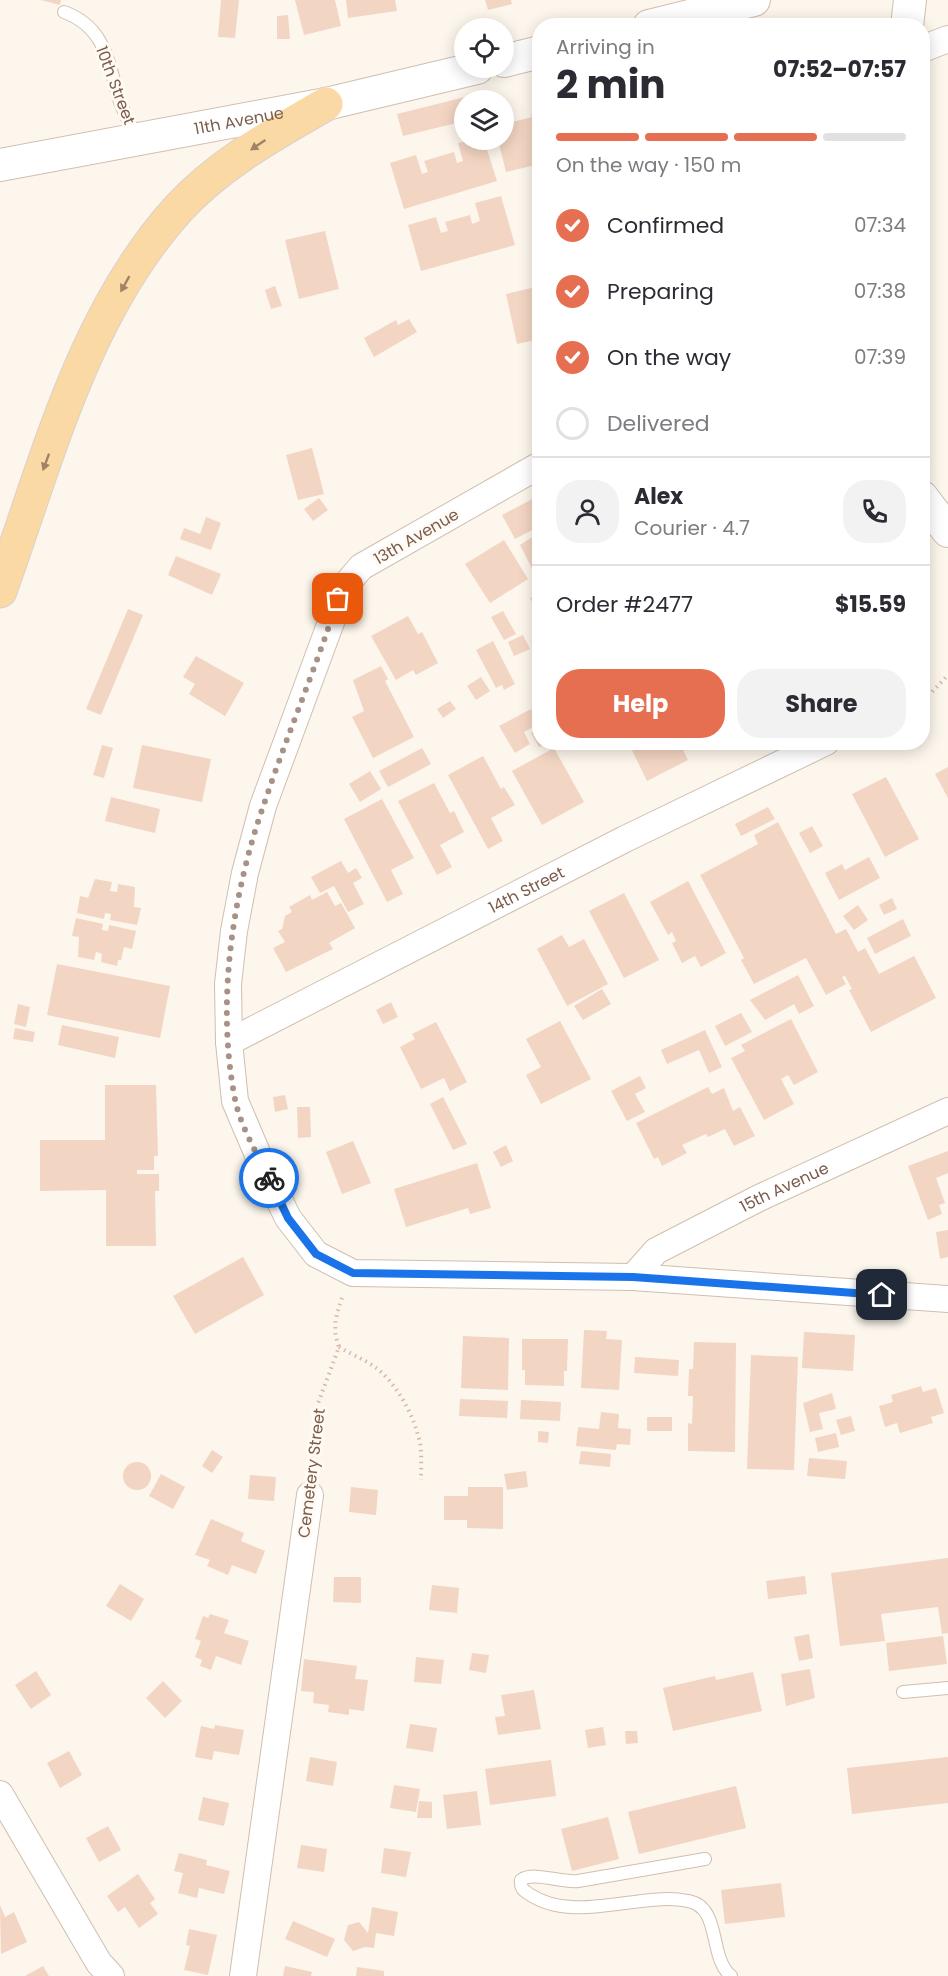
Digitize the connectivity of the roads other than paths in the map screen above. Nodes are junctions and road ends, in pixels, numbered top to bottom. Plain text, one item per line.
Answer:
1 (754, 0) edge
2 (910, 0) edge
3 (64, 12) dead end
4 (681, 18) edge
5 (908, 18) edge
6 (948, 39) edge
7 (930, 46) edge
8 (532, 54) edge
9 (514, 58) edge
10 (454, 73) edge
11 (326, 104) junction
12 (138, 140) junction
13 (0, 165) edge
14 (532, 470) edge
15 (930, 507) edge
16 (948, 531) edge
17 (0, 591) edge
18 (809, 750) edge
19 (229, 1042) junction
20 (948, 1112) edge
21 (633, 1277) junction
22 (948, 1299) edge
23 (310, 1495) road end
24 (948, 1688) edge
25 (903, 1692) dead end
26 (0, 1794) edge
27 (705, 1859) dead end
28 (111, 1976) edge
29 (243, 1976) edge
30 (731, 1976) edge

1 - 4 street
2 - 5 street
3 - 12 lane, 10th Street
6 - 7 street
8 - 9 street
10 - 11 street, 11th Avenue
11 - 12 street, 11th Avenue
11 -> 17 main road
12 - 13 street, 11th Avenue
14 - 19 street, 13th Avenue
15 - 16 street
18 - 19 street, 14th Street
19 - 21 street
20 - 21 street, 15th Avenue
21 - 22 street
23 - 29 street, Cemetery Street
24 - 25 lane
26 - 28 street
27 - 30 lane

